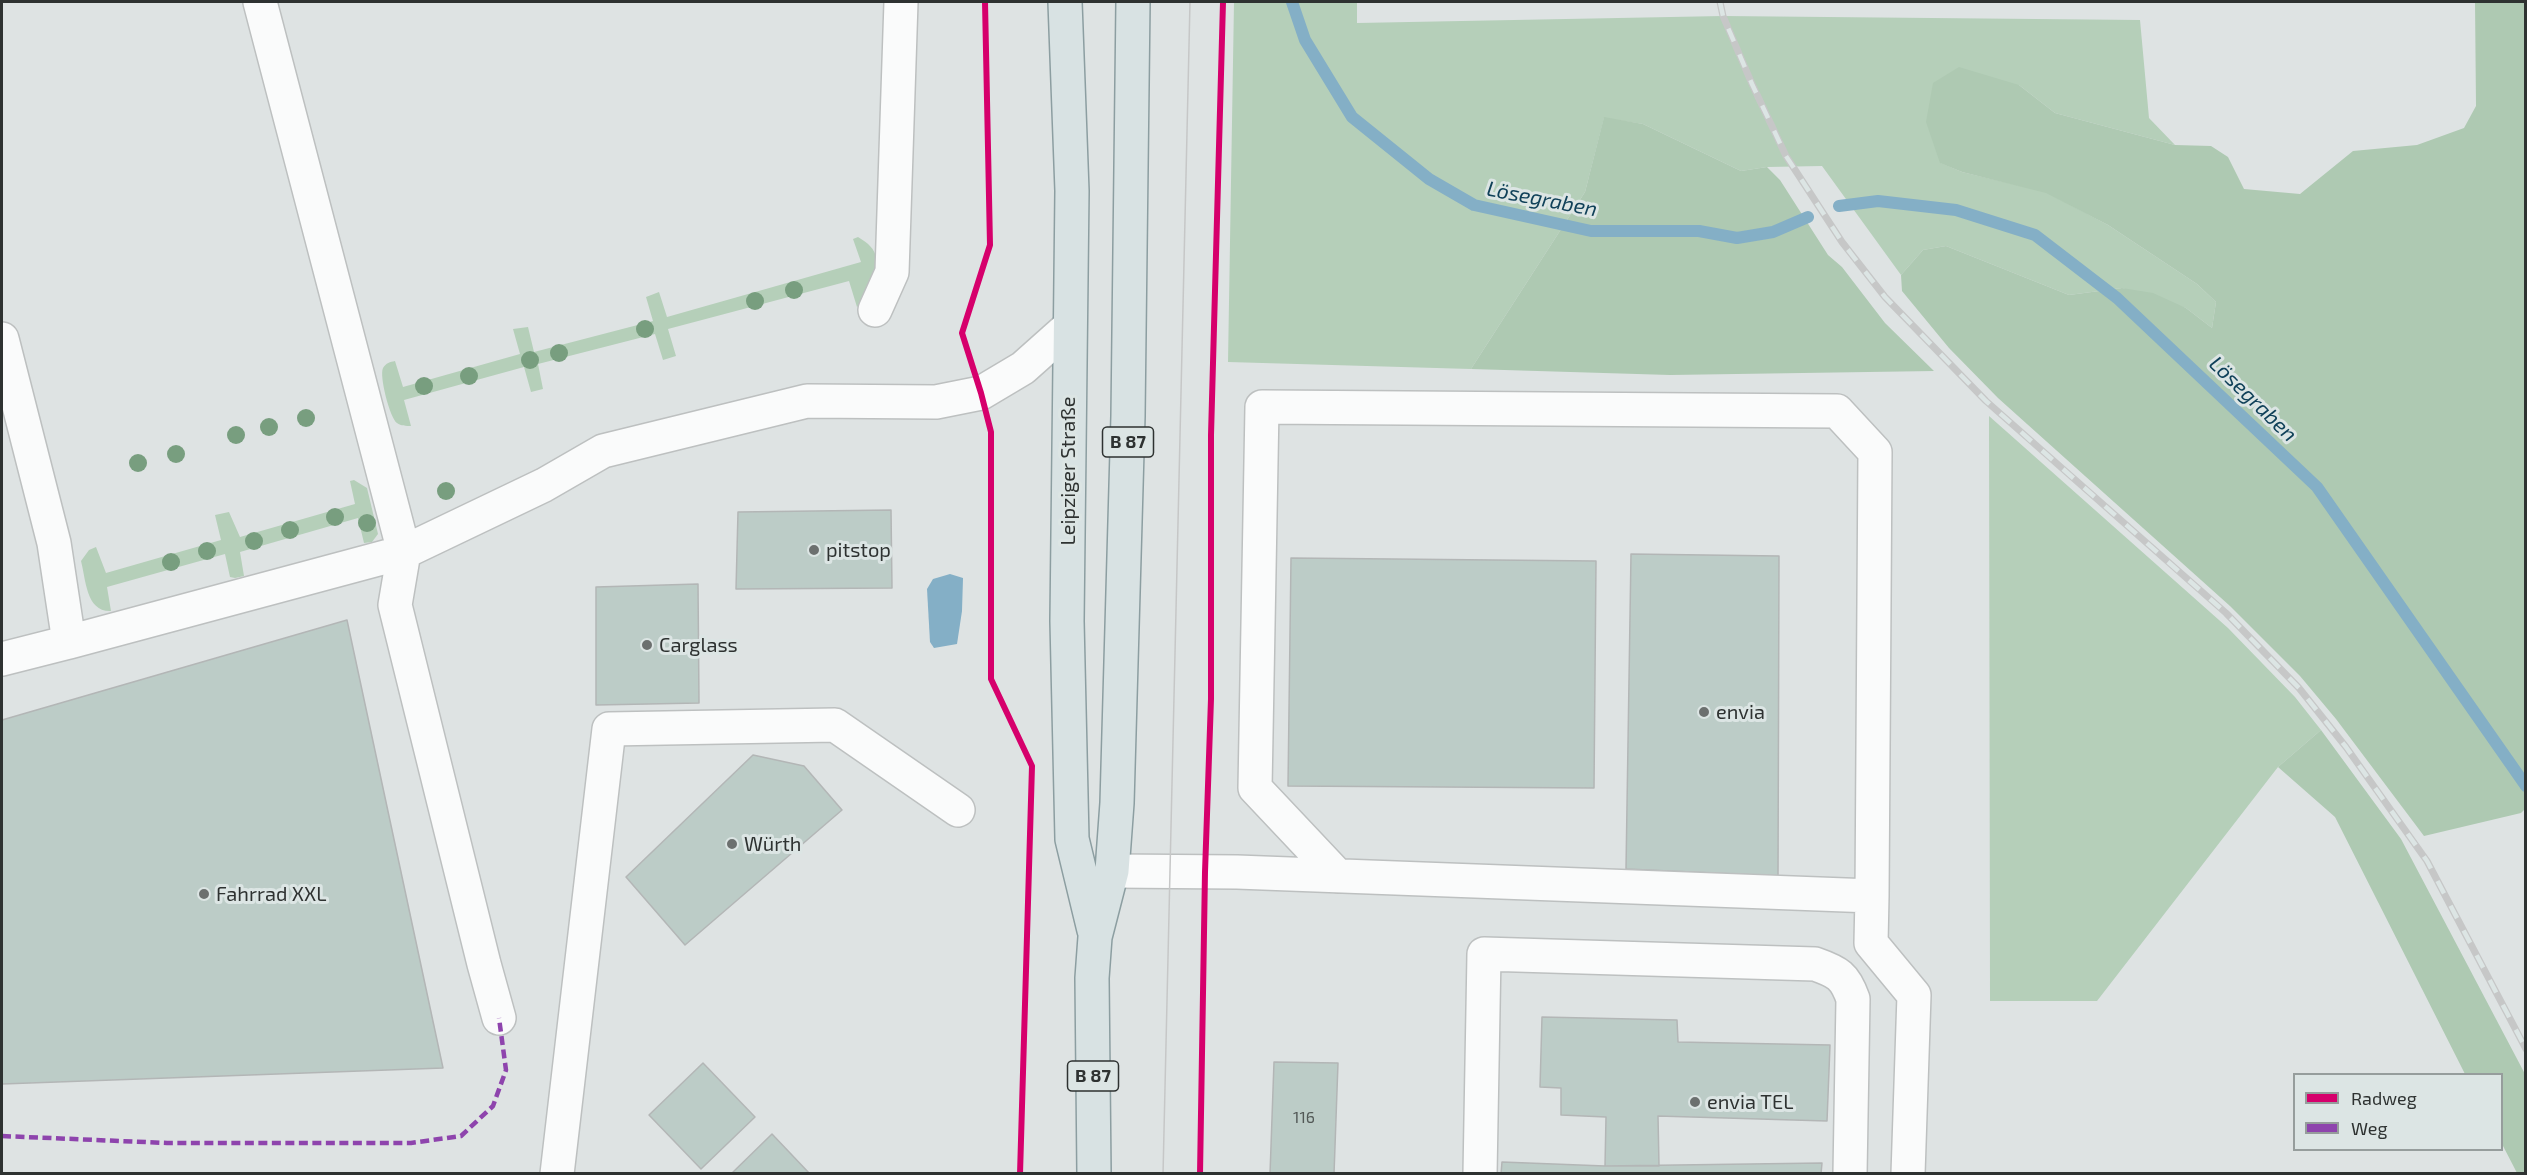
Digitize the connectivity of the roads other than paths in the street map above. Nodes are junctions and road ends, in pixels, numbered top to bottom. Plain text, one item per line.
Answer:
1 (260, 2) edge
2 (901, 2) edge
3 (1065, 2) edge
4 (1133, 2) edge
5 (875, 310) dead end
6 (1069, 327) junction
7 (2, 339) edge
8 (404, 552) junction
9 (69, 642) junction
10 (2, 659) edge
11 (958, 810) dead end
12 (1112, 871) junction
13 (1338, 876) junction
14 (1872, 896) junction
15 (1095, 938) junction
16 (499, 1018) dead end
17 (557, 1173) edge
18 (1094, 1173) edge
19 (1480, 1173) edge
20 (1850, 1173) edge
21 (1908, 1173) edge

1 - 8 lane
2 - 5 lane
3 - 6 main road, Leipziger Straße / B 87
4 - 12 main road, Leipziger Straße / B 87
6 - 8 lane
6 - 15 main road, Leipziger Straße / B 87
7 - 9 lane
8 - 9 lane
8 - 16 lane
9 - 10 lane
11 - 17 lane
12 - 13 lane
12 - 15 main road, Leipziger Straße / B 87
13 - 14 lane
13 - 14 lane
14 - 21 lane
15 - 18 main road, Leipziger Straße / B 87
19 - 20 lane

